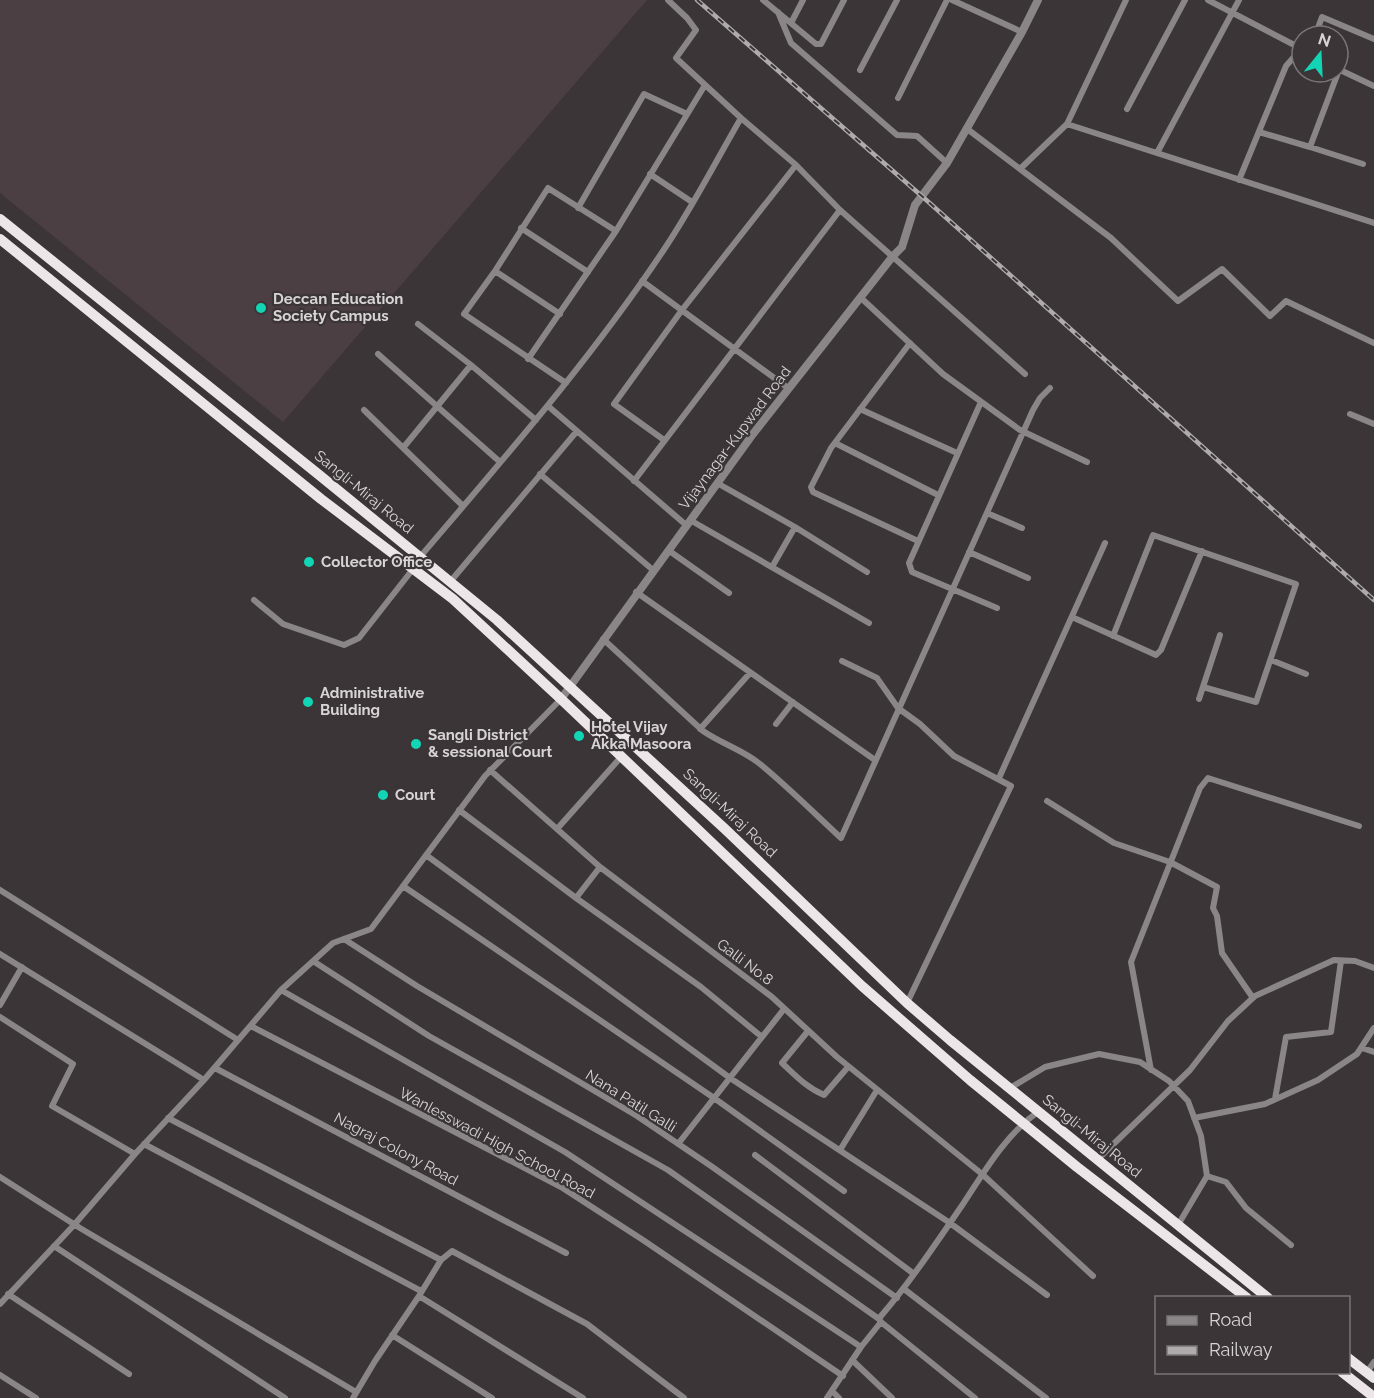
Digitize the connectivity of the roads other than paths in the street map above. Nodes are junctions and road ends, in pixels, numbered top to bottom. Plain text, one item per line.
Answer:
1 (668, 0) edge
2 (763, 0) edge
3 (803, 0) edge
4 (844, 0) edge
5 (897, 0) edge
6 (947, 0) edge
7 (952, 0) edge
8 (1038, 0) edge
9 (1126, 0) edge
10 (1185, 0) edge
11 (1208, 0) edge
12 (1239, 0) edge
13 (778, 12) junction
14 (1232, 14) junction
15 (791, 23) junction
16 (1319, 24) edge
17 (1339, 24) edge
18 (1350, 29) edge
19 (1022, 32) junction
20 (1374, 39) edge
21 (1290, 43) edge
22 (1290, 63) edge
23 (860, 70) dead end
24 (1350, 74) edge
25 (1333, 84) edge
26 (705, 85) junction
27 (1374, 86) edge
28 (897, 98) dead end
29 (1128, 109) dead end
30 (687, 114) junction
31 (741, 118) junction
32 (1066, 124) junction
33 (966, 128) junction
34 (1259, 132) junction
35 (1310, 147) junction
36 (1157, 153) junction
37 (947, 163) junction
38 (1363, 164) dead end
39 (796, 165) junction
40 (1020, 169) junction
41 (650, 174) junction
42 (1239, 180) junction
43 (692, 202) junction
44 (578, 208) junction
45 (840, 210) junction
46 (0, 219) edge
47 (1374, 223) edge
48 (521, 228) junction
49 (616, 231) junction
50 (0, 239) edge
51 (893, 256) junction
52 (495, 271) junction
53 (588, 273) junction
54 (642, 281) junction
55 (860, 297) junction
56 (682, 310) junction
57 (560, 314) junction
58 (418, 324) dead end
59 (910, 343) junction
60 (1374, 343) edge
61 (734, 349) junction
62 (378, 354) dead end
63 (528, 359) junction
64 (471, 365) junction
65 (1025, 374) dead end
66 (566, 383) junction
67 (788, 388) junction
68 (1050, 388) dead end
69 (981, 402) junction
70 (438, 406) junction
71 (548, 406) junction
72 (364, 410) dead end
73 (860, 410) junction
74 (1350, 414) dead end
75 (536, 420) junction
76 (1374, 424) edge
77 (576, 431) junction
78 (1023, 432) junction
79 (664, 440) junction
80 (835, 443) junction
81 (403, 448) junction
82 (957, 453) junction
83 (500, 462) junction
84 (1088, 462) dead end
85 (540, 474) junction
86 (634, 482) junction
87 (717, 483) junction
88 (938, 495) junction
89 (463, 506) junction
90 (987, 513) junction
91 (688, 522) junction
92 (795, 527) junction
93 (1022, 528) dead end
94 (918, 542) junction
95 (1105, 543) dead end
96 (668, 550) junction
97 (1202, 551) junction
98 (969, 552) junction
99 (420, 557) junction
100 (772, 567) junction
101 (413, 569) junction
102 (653, 570) junction
103 (867, 572) dead end
104 (1028, 578) dead end
105 (450, 582) junction
106 (952, 589) junction
107 (636, 592) junction
108 (729, 593) dead end
109 (254, 600) dead end
110 (997, 608) dead end
111 (1072, 617) junction
112 (869, 623) dead end
113 (1220, 635) dead end
114 (1113, 636) junction
115 (603, 639) junction
116 (1270, 660) junction
117 (842, 661) dead end
118 (750, 673) junction
119 (1306, 674) dead end
120 (569, 686) junction
121 (1203, 687) junction
122 (561, 699) junction
123 (1199, 699) dead end
124 (793, 702) junction
125 (898, 708) junction
126 (776, 724) dead end
127 (700, 729) junction
128 (621, 757) junction
129 (875, 760) junction
130 (490, 770) junction
131 (999, 778) junction
132 (1047, 801) dead end
133 (459, 810) junction
134 (1359, 826) dead end
135 (557, 829) junction
136 (426, 855) junction
137 (1170, 862) junction
138 (600, 867) junction
139 (403, 886) junction
140 (0, 890) edge
141 (576, 898) junction
142 (344, 939) junction
143 (0, 954) edge
144 (1341, 960) junction
145 (313, 961) junction
146 (22, 967) junction
147 (1374, 968) edge
148 (281, 990) junction
149 (1253, 998) junction
150 (907, 1003) junction
151 (0, 1005) edge
152 (784, 1009) junction
153 (0, 1017) edge
154 (251, 1026) junction
155 (1374, 1028) edge
156 (808, 1031) junction
157 (762, 1037) junction
158 (238, 1040) junction
159 (1362, 1047) junction
160 (1374, 1052) edge
161 (848, 1066) junction
162 (215, 1068) junction
163 (1151, 1070) junction
164 (730, 1078) junction
165 (204, 1080) junction
166 (1174, 1086) junction
167 (1010, 1088) junction
168 (877, 1090) junction
169 (714, 1098) junction
170 (1275, 1100) junction
171 (1038, 1112) junction
172 (168, 1118) junction
173 (1194, 1118) junction
174 (1023, 1123) junction
175 (144, 1144) junction
176 (678, 1144) junction
177 (840, 1150) junction
178 (135, 1154) junction
179 (755, 1155) dead end
180 (1097, 1160) junction
181 (982, 1174) junction
182 (1207, 1176) junction
183 (0, 1177) edge
184 (844, 1191) dead end
185 (950, 1223) junction
186 (74, 1225) junction
187 (1178, 1225) junction
188 (1291, 1245) dead end
189 (54, 1246) junction
190 (566, 1252) dead end
191 (441, 1260) junction
192 (914, 1274) junction
193 (1093, 1276) dead end
194 (904, 1290) junction
195 (420, 1293) junction
196 (8, 1294) junction
197 (1047, 1295) dead end
198 (1244, 1296) edge
199 (1266, 1296) edge
200 (897, 1298) junction
201 (0, 1304) edge
202 (880, 1321) junction
203 (392, 1335) junction
204 (861, 1347) junction
205 (1350, 1359) edge
206 (852, 1360) junction
207 (1374, 1362) edge
208 (129, 1374) dead end
209 (1345, 1374) edge
210 (0, 1375) edge
211 (1372, 1375) edge
212 (843, 1376) junction
213 (832, 1391) junction
214 (354, 1395) edge
215 (1374, 1397) edge
216 (36, 1398) edge
217 (285, 1398) edge
218 (492, 1398) edge
219 (583, 1398) edge
220 (684, 1398) edge
221 (827, 1398) edge
222 (839, 1398) edge
223 (892, 1398) edge
224 (975, 1398) edge
225 (1046, 1398) edge

1 - 26 street
2 - 13 street
3 - 15 street
4 - 15 street
5 - 23 street
6 - 28 street
7 - 19 street
8 - 19 street
9 - 32 street
10 - 29 street
11 - 14 street
12 - 14 street
13 - 15 street
13 - 37 street
14 - 21 street
14 - 36 street
16 - 17 street
18 - 20 street
19 - 33 street
22 - 34 street
24 - 27 street
25 - 35 street
26 - 30 street
26 - 31 street
30 - 41 street
30 - 44 street
31 - 39 street
31 - 43 street
32 - 36 street
32 - 40 street
33 - 37 street
33 - 40 street
34 - 35 street
34 - 42 street
35 - 38 street
36 - 42 street
37 - 51 street, Vijaynagar-Kupwad Road
39 - 45 street
39 - 56 street
40 - 60 street
41 - 43 street
41 - 49 street
42 - 47 street
43 - 54 street
44 - 48 street
44 - 49 street
45 - 51 street
45 - 61 street
46 - 99 highway, Sangli-Miraj Road
48 - 52 street
48 - 53 street
49 - 53 street
50 - 101 highway, Sangli-Miraj Road
51 - 55 street, Vijaynagar-Kupwad Road
51 - 65 street
52 - 57 street
52 - 63 street
53 - 57 street
54 - 56 street
54 - 66 street
55 - 59 street
55 - 67 street, Vijaynagar-Kupwad Road
56 - 61 street
56 - 79 street
57 - 63 street
58 - 64 street
59 - 69 street
59 - 73 street
61 - 67 street
61 - 79 street
62 - 70 street
63 - 66 street
64 - 70 street
64 - 75 street
66 - 71 street
67 - 87 street, Vijaynagar-Kupwad Road
68 - 78 street
69 - 78 street
69 - 82 street
70 - 81 street
70 - 83 street
71 - 75 street
71 - 77 street
72 - 81 street
73 - 80 street
73 - 82 street
74 - 76 street
75 - 83 street
77 - 85 street
77 - 86 street
78 - 84 street
78 - 90 street
79 - 86 street
80 - 88 street
80 - 94 street
81 - 89 street
82 - 88 street
83 - 89 street
85 - 102 street
85 - 105 street
86 - 91 street
87 - 91 street, Vijaynagar-Kupwad Road
87 - 92 street
88 - 94 street
89 - 99 street
90 - 93 street
90 - 98 street
91 - 96 street, Vijaynagar-Kupwad Road
91 - 100 street
92 - 100 street
92 - 103 street
94 - 106 street
95 - 111 street
96 - 102 street, Vijaynagar-Kupwad Road
96 - 108 street
97 - 114 street
97 - 114 street
97 - 116 street
98 - 104 street
98 - 106 street
99 - 105 highway, Sangli-Miraj Road
100 - 112 street
101 - 109 street
101 - 122 highway, Sangli-Miraj Road
102 - 107 street, Vijaynagar-Kupwad Road
105 - 120 highway, Sangli-Miraj Road
106 - 110 street
106 - 125 street
107 - 115 street, Vijaynagar-Kupwad Road
107 - 118 street
111 - 114 street
111 - 131 street
113 - 121 street
115 - 120 street, Vijaynagar-Kupwad Road
115 - 127 street
116 - 119 street
116 - 121 street
117 - 125 street
118 - 124 street
118 - 127 street
120 - 122 street, Vijaynagar-Kupwad Road
120 - 150 highway, Sangli-Miraj Road
121 - 123 street
122 - 128 highway, Sangli-Miraj Road
122 - 130 street
124 - 126 street
124 - 129 street
125 - 129 street
125 - 131 street
127 - 129 street
128 - 135 street
128 - 174 highway, Sangli-Miraj Road
130 - 133 street
130 - 135 street, Galli No.8
131 - 150 street
132 - 137 street
133 - 136 street
133 - 141 street
134 - 137 street
135 - 138 street, Galli No.8
136 - 139 street
136 - 164 street
137 - 149 street
137 - 163 street
138 - 141 street
138 - 152 street, Galli No.8
139 - 142 street
139 - 169 street
140 - 158 street
141 - 157 street
142 - 145 street
142 - 176 street, Nana Patil Galli
143 - 146 street
144 - 147 street
144 - 149 street
144 - 170 street
145 - 148 street
145 - 202 street
146 - 151 street
146 - 165 street
148 - 154 street
148 - 204 street
149 - 166 street
150 - 167 highway, Sangli-Miraj Road
152 - 156 street, Galli No.8
152 - 157 street
153 - 178 street
154 - 158 street
154 - 212 street, Wanlesswadi High School Road
155 - 159 street
156 - 161 street, Galli No.8
156 - 161 street
157 - 164 street
158 - 162 street
159 - 160 street
159 - 170 street
161 - 168 street, Galli No.8
162 - 165 street
162 - 190 street, Nagraj Colony Road
163 - 166 street
163 - 167 street
164 - 169 street
164 - 177 street
165 - 172 street
166 - 173 street
166 - 180 street
167 - 171 highway, Sangli-Miraj Road
168 - 177 street
168 - 181 street, Galli No.8
169 - 176 street
169 - 184 street
170 - 173 street
171 - 174 street
171 - 180 highway, Sangli-Miraj Road
172 - 175 street
172 - 191 street
173 - 182 street
174 - 181 street
174 - 198 highway, Sangli-Miraj Road
175 - 178 street
175 - 195 street
176 - 200 street, Nana Patil Galli
177 - 185 street
178 - 186 street
179 - 192 street
180 - 187 highway, Sangli-Miraj Road
181 - 185 street
181 - 193 street, Galli No.8
182 - 187 street
182 - 188 street
183 - 186 street
185 - 192 street
185 - 197 street
186 - 189 street
186 - 214 street
187 - 199 highway, Sangli-Miraj Road
189 - 196 street
189 - 217 street
191 - 195 street
191 - 220 street
192 - 194 street
194 - 200 street
194 - 225 street
195 - 203 street
195 - 219 street
196 - 201 street
196 - 208 street
200 - 202 street
202 - 204 street
202 - 224 street
203 - 214 street
203 - 218 street
204 - 206 street
205 - 211 highway
206 - 212 street
206 - 223 street
207 - 211 street
209 - 215 highway
210 - 216 street
212 - 213 street
213 - 221 street
213 - 222 street

